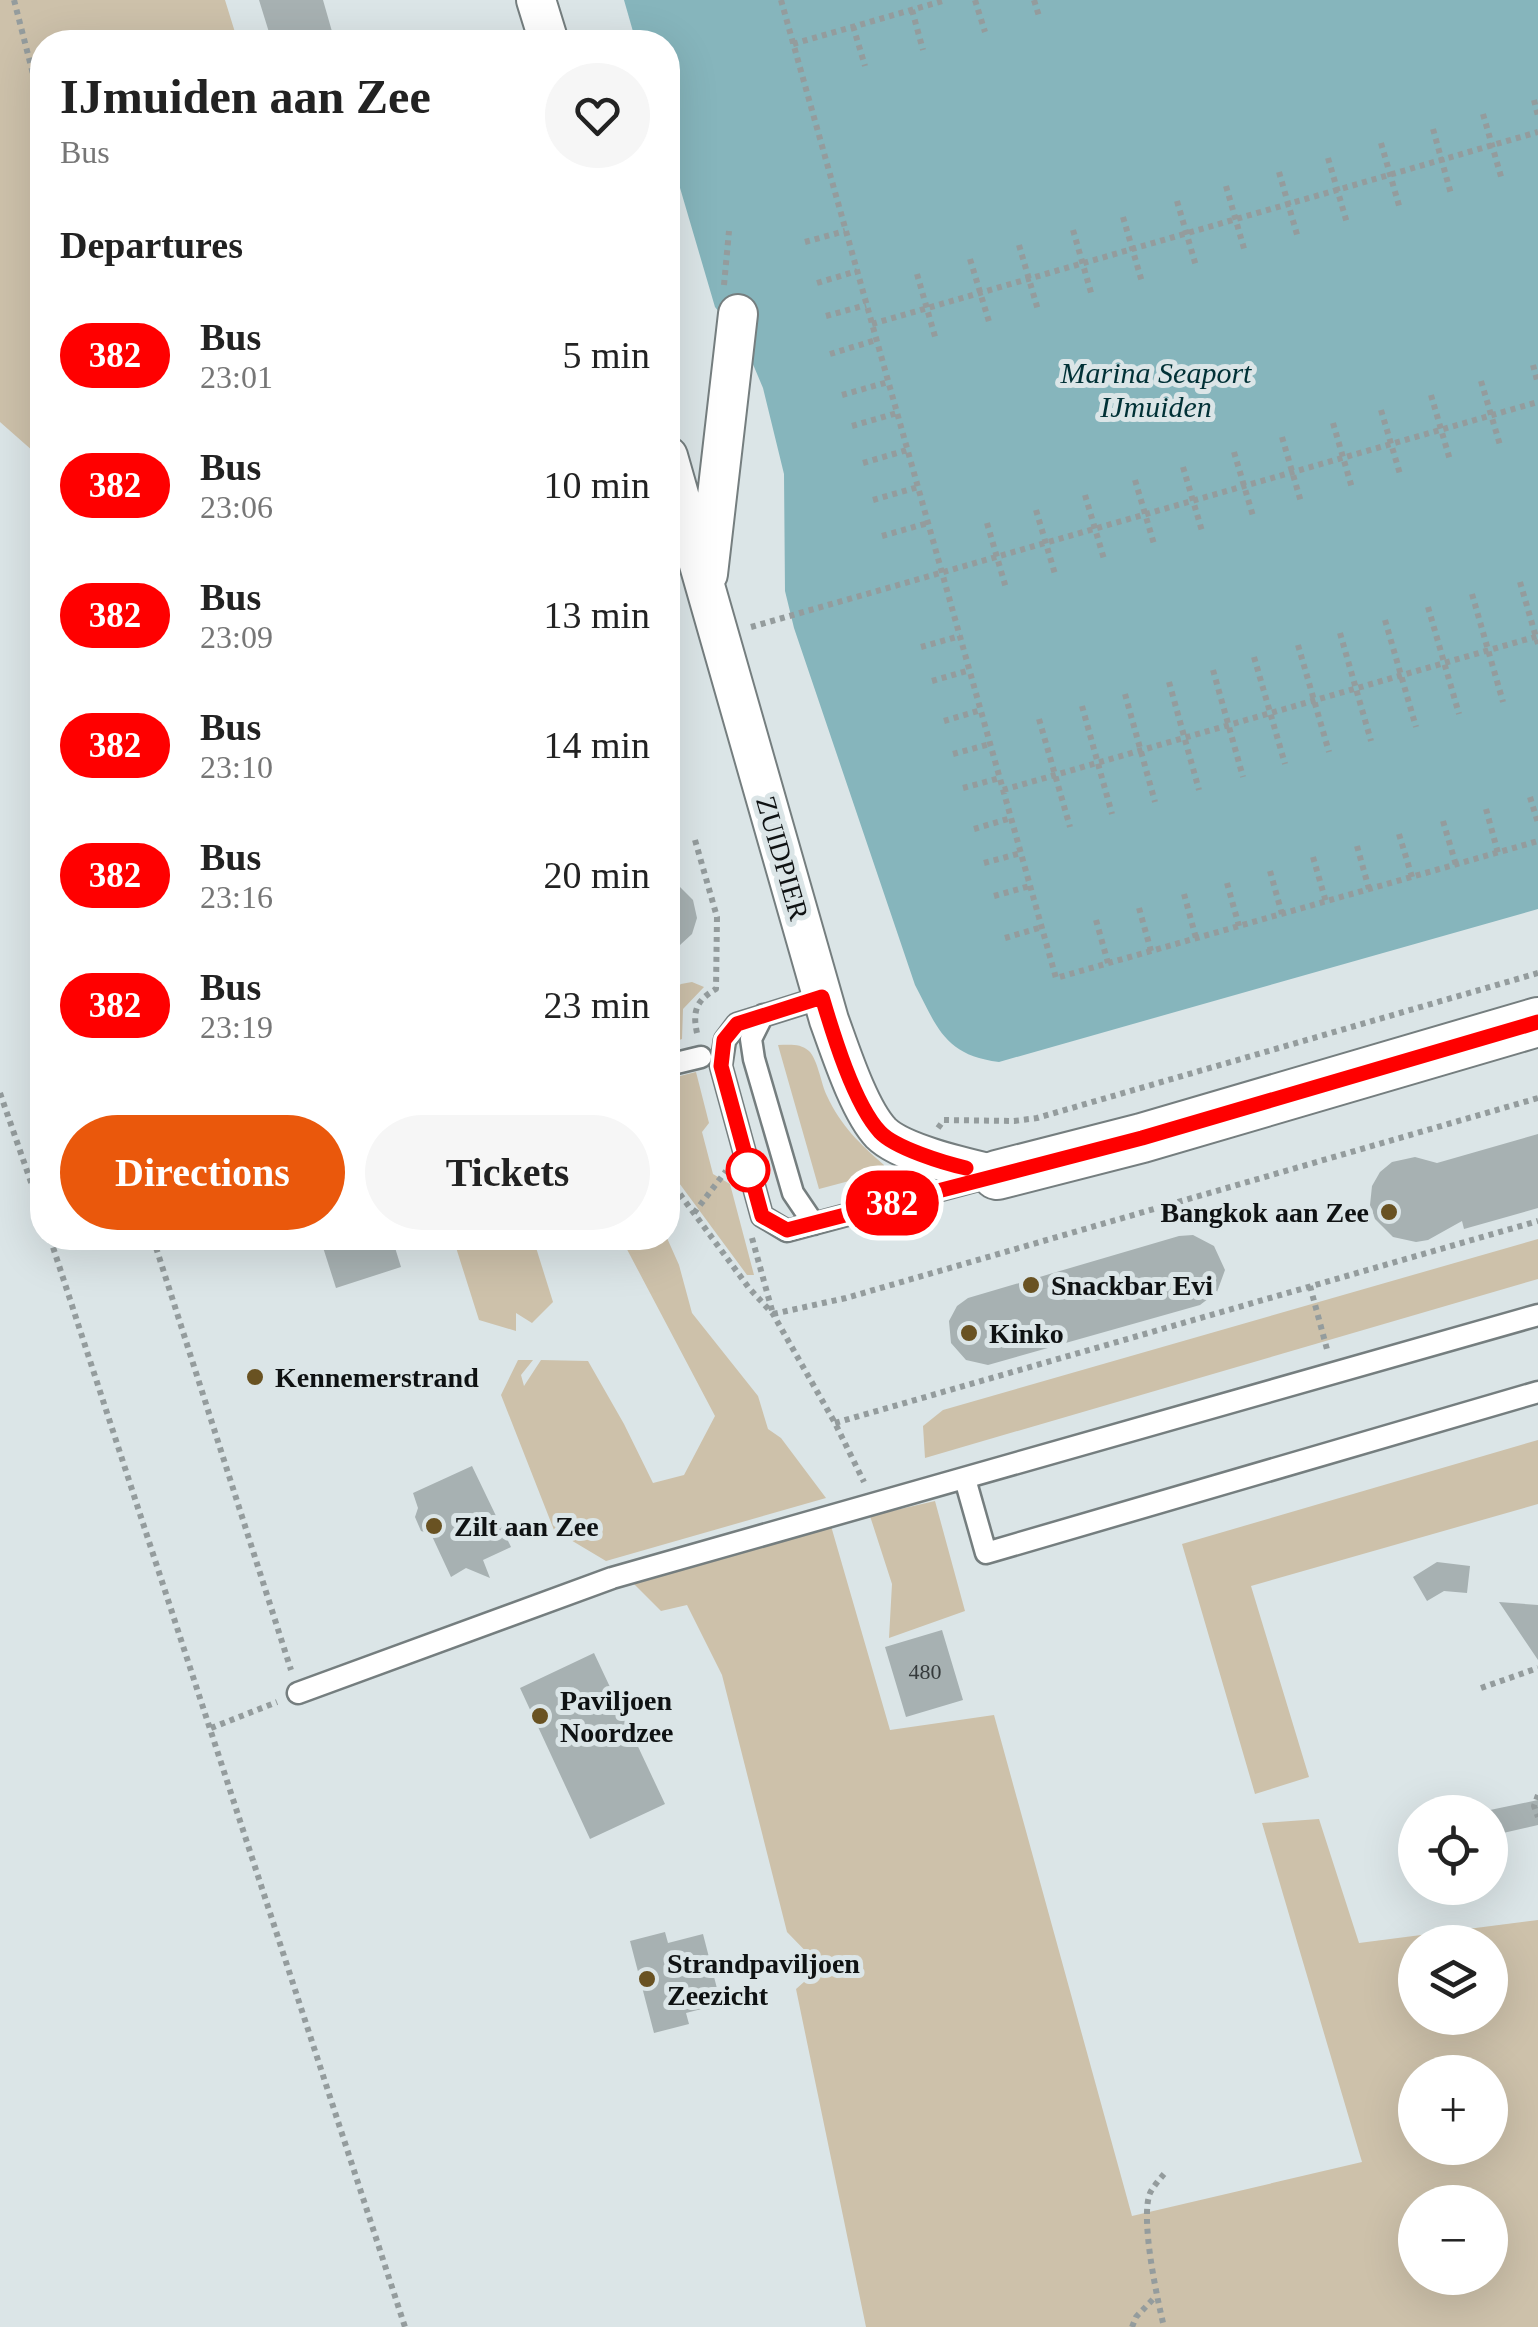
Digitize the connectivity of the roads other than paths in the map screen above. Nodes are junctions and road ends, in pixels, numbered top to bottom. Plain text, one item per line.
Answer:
1 (536, 0) edge
2 (545, 30) edge
3 (738, 314) dead end
4 (680, 499) edge
5 (706, 592) junction
6 (822, 997) junction
7 (762, 1015) junction
8 (1538, 1022) edge
9 (701, 1057) road end
10 (680, 1063) edge
11 (997, 1175) junction
12 (814, 1224) junction
13 (1538, 1315) edge
14 (1538, 1392) edge
15 (965, 1479) junction
16 (298, 1694) road end

1 - 2 street
3 - 5 street
4 - 5 street, ZUIDPIER
5 - 6 street, ZUIDPIER
6 - 7 lane
6 - 11 street, ZUIDPIER
7 - 12 lane
7 - 12 lane
8 - 11 street
9 - 10 lane
11 - 12 lane
13 - 15 lane
14 - 15 lane
15 - 16 lane

